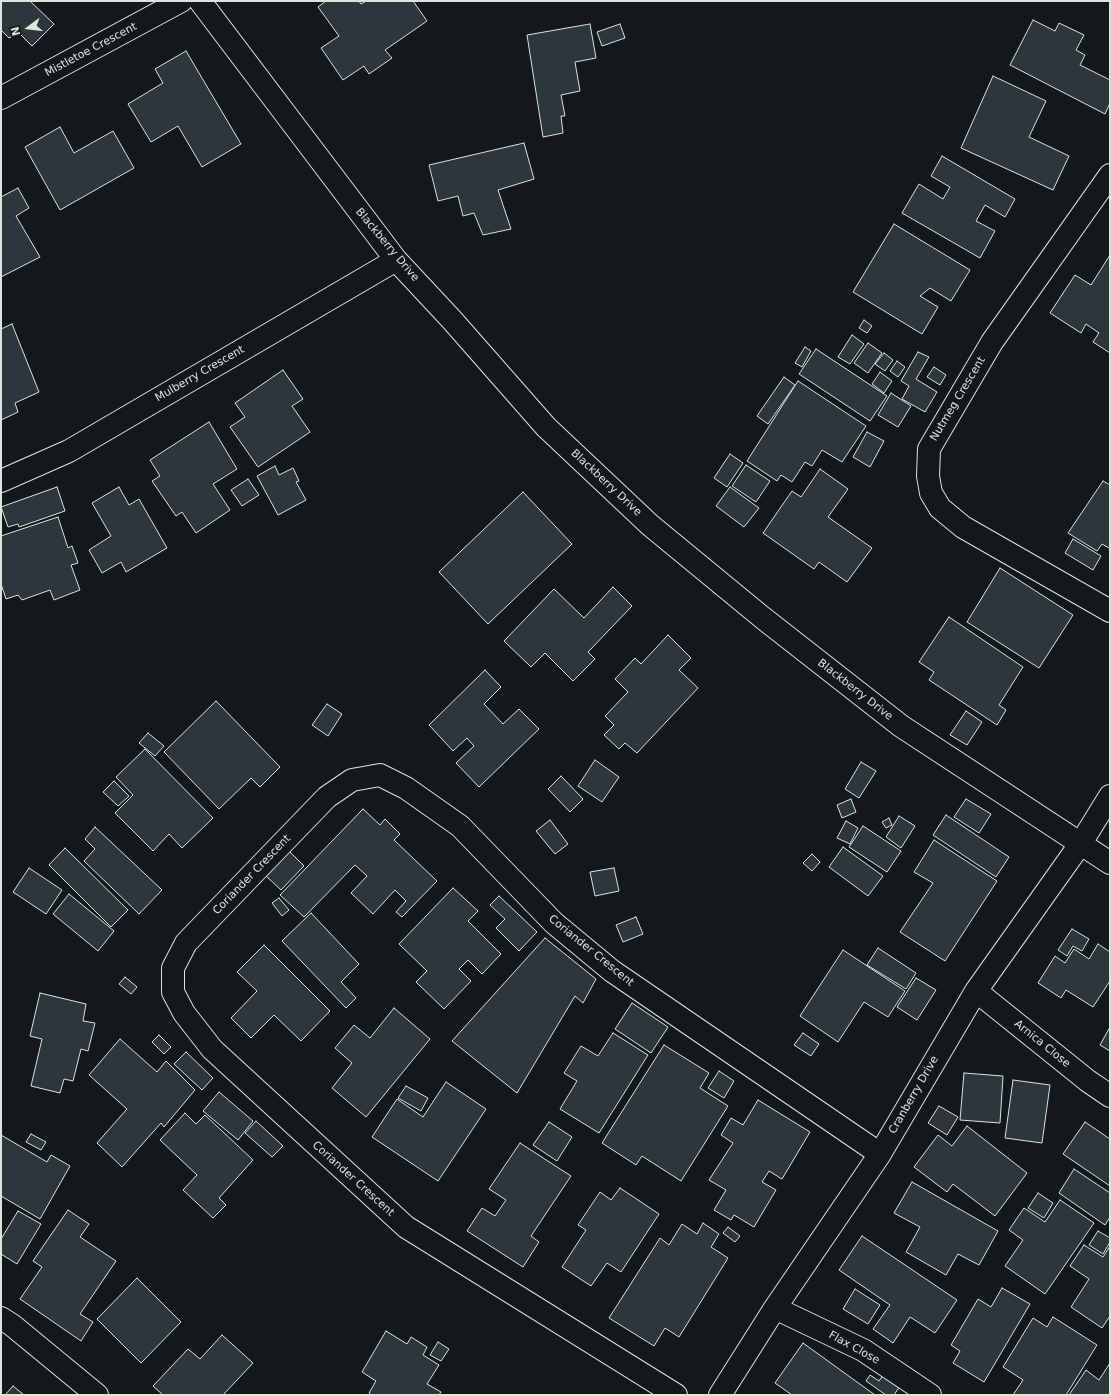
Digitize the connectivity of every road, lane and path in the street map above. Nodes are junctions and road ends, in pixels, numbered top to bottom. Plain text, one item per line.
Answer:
1 (180, 1) edge
2 (200, 1) edge
3 (1, 98) edge
4 (1110, 175) edge
5 (396, 260) junction
6 (1, 481) edge
7 (1110, 611) edge
8 (1110, 796) edge
9 (1081, 843) junction
10 (1110, 863) edge
11 (976, 991) junction
12 (1110, 1096) edge
13 (880, 1154) junction
14 (775, 1308) junction
15 (1, 1318) edge
16 (97, 1395) edge
17 (676, 1395) edge
18 (720, 1395) edge
19 (930, 1395) edge

1 - 3 street, Mistletoe Crescent
2 - 5 street, Blackberry Drive
4 - 7 street, Nutmeg Crescent
5 - 6 street, Mulberry Crescent
5 - 9 street, Blackberry Drive
8 - 9 street, Cranberry Drive
9 - 10 street, Blackberry Drive
9 - 11 street, Cranberry Drive
11 - 12 street, Arnica Close
11 - 13 street, Cranberry Drive
13 - 14 street, Cranberry Drive
13 - 17 street, Coriander Crescent
14 - 18 street, Cranberry Drive
14 - 19 street, Flax Close
15 - 16 street

